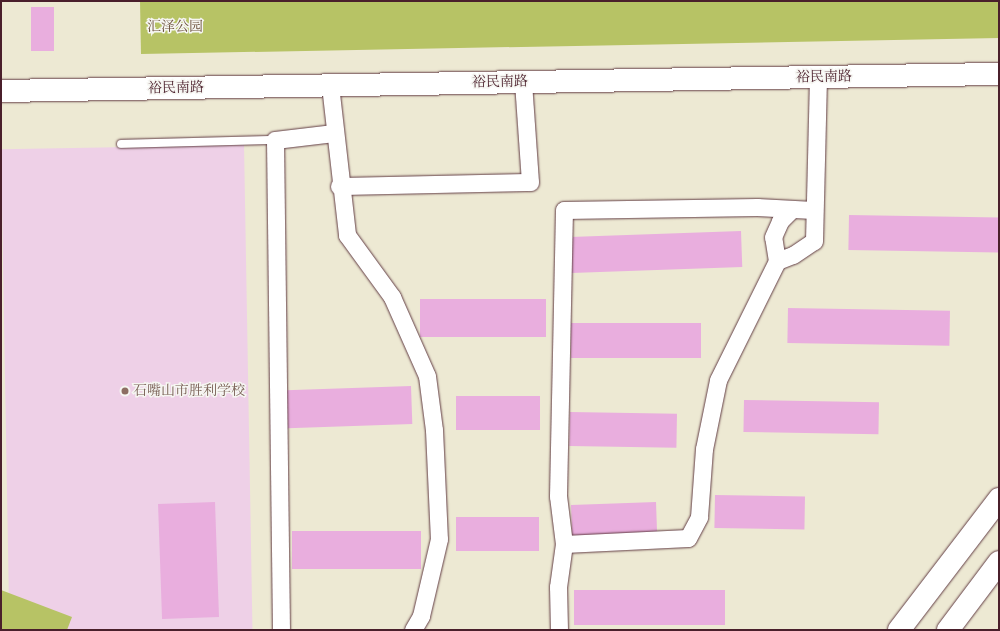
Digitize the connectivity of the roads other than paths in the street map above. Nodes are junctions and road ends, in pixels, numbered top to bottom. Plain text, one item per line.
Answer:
1 (999, 74) edge
2 (818, 77) junction
3 (523, 81) junction
4 (330, 85) junction
5 (1, 91) edge
6 (334, 133) junction
7 (275, 140) junction
8 (121, 144) dead end
9 (339, 186) junction
10 (791, 210) junction
11 (814, 210) junction
12 (777, 261) junction
13 (999, 499) edge
14 (564, 544) junction
15 (999, 562) edge
16 (281, 630) edge
17 (414, 630) edge
18 (559, 630) edge
19 (899, 630) edge
20 (948, 630) edge

1 - 2 street, 裕民南路
2 - 3 street, 裕民南路
2 - 11 street
3 - 4 street, 裕民南路
3 - 9 street
4 - 5 street, 裕民南路
4 - 6 street
6 - 7 street
6 - 9 street
7 - 8 lane
7 - 16 street
9 - 17 street
10 - 11 street
10 - 12 street
10 - 14 street
11 - 12 street
12 - 14 street
13 - 19 street
14 - 18 street
15 - 20 street

